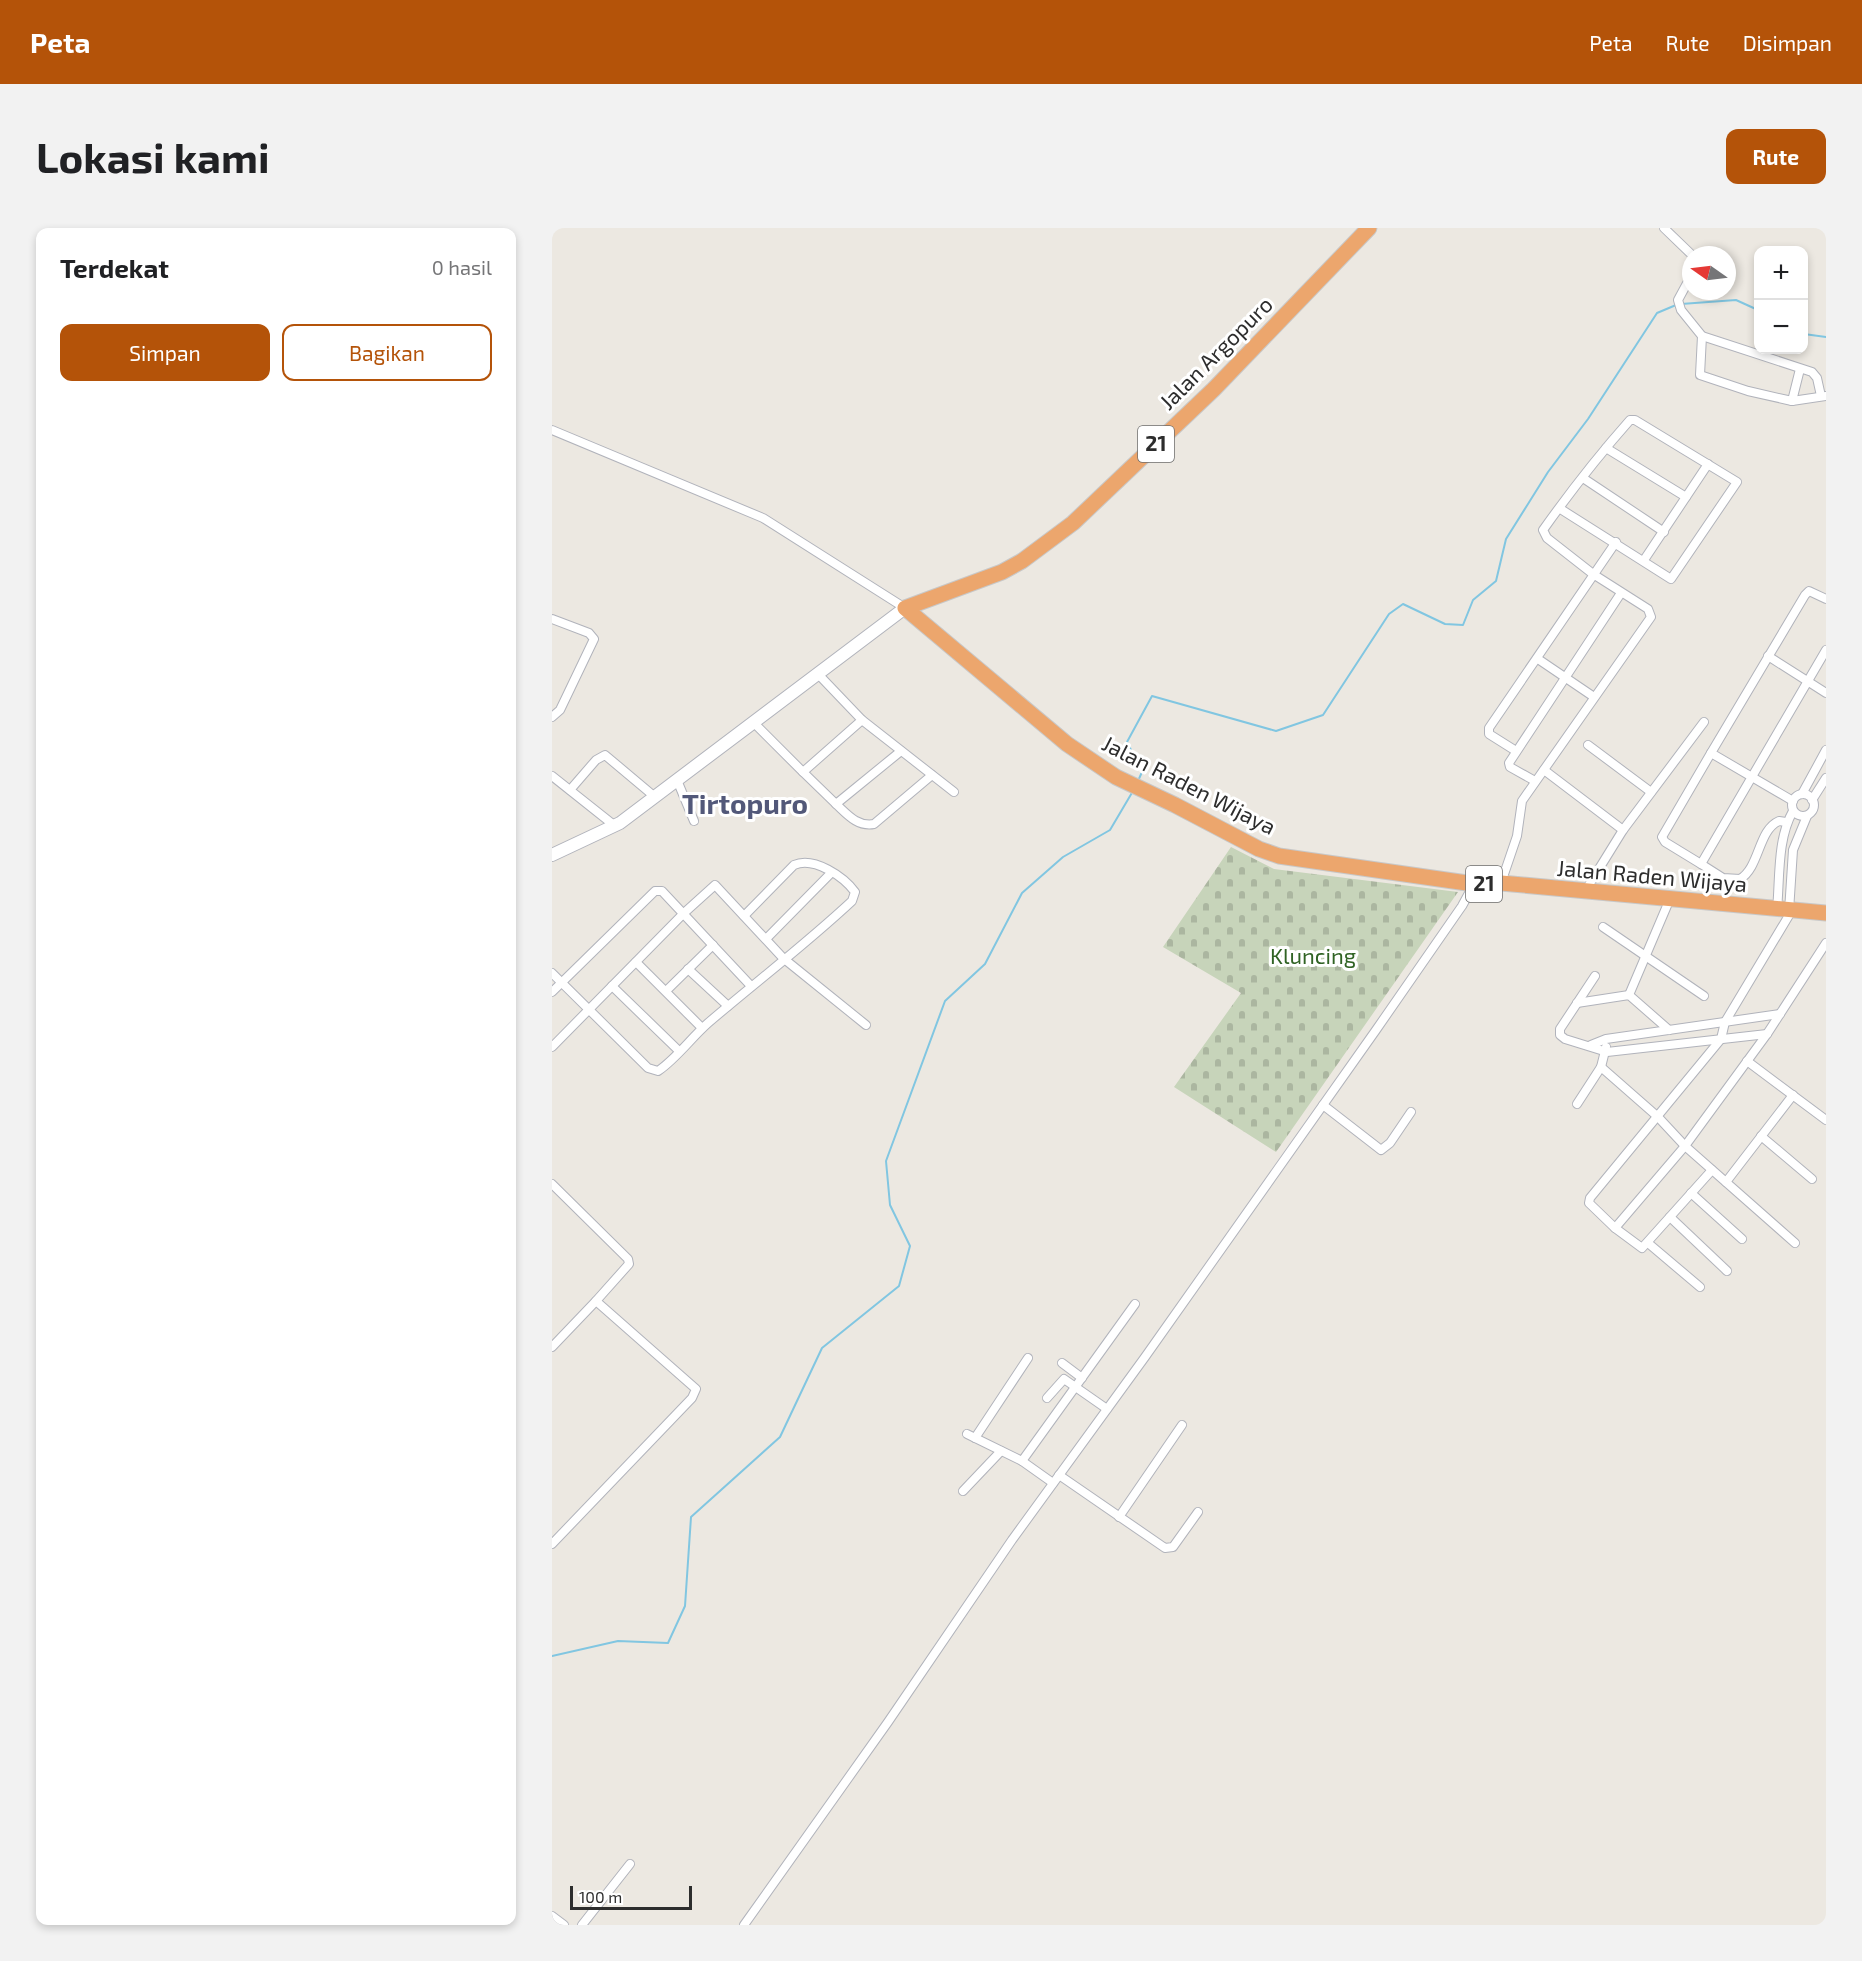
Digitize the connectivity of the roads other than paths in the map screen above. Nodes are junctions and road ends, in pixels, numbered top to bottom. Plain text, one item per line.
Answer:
1 (1369, 228) edge
2 (1664, 228) edge
3 (1683, 246) edge
4 (1682, 296) edge
5 (1702, 336) junction
6 (1800, 369) junction
7 (1824, 396) edge
8 (1792, 401) junction
9 (552, 430) edge
10 (1606, 448) junction
11 (1708, 464) junction
12 (1583, 478) junction
13 (1686, 497) junction
14 (1559, 508) junction
15 (1664, 532) junction
16 (1616, 542) junction
17 (1644, 560) junction
18 (1593, 574) junction
19 (1621, 593) junction
20 (1826, 599) edge
21 (905, 608) junction
22 (552, 619) edge
23 (1826, 650) edge
24 (1768, 656) junction
25 (1538, 659) junction
26 (818, 674) junction
27 (1567, 677) junction
28 (1808, 680) junction
29 (1826, 693) edge
30 (1594, 697) junction
31 (552, 717) edge
32 (862, 720) junction
33 (1704, 722) dead end
34 (754, 723) junction
35 (1588, 745) dead end
36 (1826, 750) edge
37 (901, 751) junction
38 (1516, 751) junction
39 (1711, 753) junction
40 (1544, 770) junction
41 (803, 772) junction
42 (932, 775) junction
43 (552, 776) edge
44 (1752, 777) junction
45 (1826, 778) edge
46 (677, 780) junction
47 (1534, 781) junction
48 (570, 790) junction
49 (954, 792) dead end
50 (1651, 792) junction
51 (1802, 794) junction
52 (655, 797) junction
53 (1812, 800) junction
54 (836, 804) junction
55 (1793, 806) junction
56 (1807, 816) junction
57 (694, 821) dead end
58 (1786, 822) junction
59 (615, 826) junction
60 (1623, 830) junction
61 (552, 855) edge
62 (1786, 863) junction
63 (1701, 864) junction
64 (831, 873) junction
65 (1474, 884) junction
66 (1500, 884) junction
67 (1584, 893) junction
68 (1669, 901) junction
69 (1786, 911) junction
70 (684, 913) junction
71 (1826, 914) edge
72 (744, 916) junction
73 (1603, 927) dead end
74 (766, 939) junction
75 (1826, 943) edge
76 (713, 945) junction
77 (1646, 957) junction
78 (783, 958) junction
79 (636, 962) junction
80 (688, 969) junction
81 (552, 974) edge
82 (1595, 976) dead end
83 (561, 982) junction
84 (612, 986) junction
85 (751, 986) junction
86 (666, 991) junction
87 (552, 992) edge
88 (1629, 995) junction
89 (1704, 996) dead end
90 (1577, 1003) junction
91 (728, 1006) junction
92 (589, 1009) junction
93 (1780, 1014) junction
94 (1725, 1022) junction
95 (866, 1025) dead end
96 (702, 1028) junction
97 (1669, 1030) junction
98 (1767, 1034) junction
99 (1721, 1039) junction
100 (1606, 1040) junction
101 (1591, 1045) junction
102 (552, 1047) edge
103 (678, 1050) junction
104 (1606, 1052) junction
105 (1747, 1061) junction
106 (1601, 1067) junction
107 (1792, 1095) junction
108 (1576, 1104) dead end
109 (1323, 1105) junction
110 (1411, 1112) dead end
111 (1658, 1117) junction
112 (1826, 1120) edge
113 (1761, 1136) junction
114 (1685, 1146) junction
115 (1712, 1170) junction
116 (1812, 1179) dead end
117 (1726, 1182) junction
118 (552, 1184) edge
119 (1691, 1193) junction
120 (1670, 1217) junction
121 (1615, 1228) junction
122 (1742, 1239) dead end
123 (1648, 1243) junction
124 (1795, 1243) dead end
125 (1727, 1271) dead end
126 (1700, 1287) dead end
127 (596, 1301) junction
128 (1135, 1304) dead end
129 (552, 1347) edge
130 (1028, 1358) dead end
131 (1062, 1363) dead end
132 (1082, 1378) junction
133 (1076, 1387) junction
134 (1047, 1398) dead end
135 (1107, 1409) junction
136 (1182, 1425) dead end
137 (1000, 1451) junction
138 (1022, 1461) junction
139 (1056, 1479) junction
140 (963, 1491) dead end
141 (1198, 1512) dead end
142 (1119, 1517) junction
143 (552, 1544) edge
144 (630, 1864) dead end
145 (552, 1916) edge
146 (564, 1925) edge
147 (582, 1925) edge
148 (744, 1925) edge

1 - 21 highway, Jalan Argopuro / 21
2 - 3 street
4 - 5 street
5 - 6 street
5 - 8 street
6 - 7 street
6 - 8 street
7 - 8 street
9 - 21 street
10 - 11 street
10 - 12 street
10 - 13 street
11 - 13 street
11 - 17 street
12 - 14 street
12 - 15 street
13 - 15 street
14 - 16 street
14 - 18 street
15 - 17 street
16 - 17 street
16 - 18 street
18 - 19 street
18 - 25 street
19 - 27 street
19 - 30 street
20 - 24 street
21 - 26 street
21 - 65 highway, Jalan Raden Wijaya / 21
22 - 31 street
23 - 28 street
24 - 28 street
24 - 39 street
25 - 27 street
25 - 38 street
26 - 32 street
26 - 34 street
27 - 30 street
27 - 38 street
28 - 29 street
28 - 44 street
30 - 40 street
32 - 37 street
32 - 41 street
33 - 50 street
34 - 41 street
34 - 46 street
35 - 50 street
36 - 51 street
37 - 42 street
37 - 54 street
38 - 47 street
39 - 44 street
39 - 63 street
40 - 47 street
40 - 60 street
41 - 54 street
42 - 49 street
42 - 54 street
43 - 48 street
44 - 55 street
44 - 63 street
45 - 53 street
46 - 52 street
46 - 57 street
47 - 66 street
48 - 52 street
48 - 59 street
50 - 60 street
51 - 53 street
51 - 55 street
52 - 59 street
53 - 56 street
55 - 56 street
55 - 58 street
56 - 62 street
58 - 62 street
58 - 63 street
59 - 61 street
60 - 67 street
62 - 69 street
64 - 72 street
64 - 74 street
64 - 78 street
65 - 66 highway, Jalan Raden Wijaya / 21
65 - 109 street
66 - 67 highway, Jalan Raden Wijaya / 21
67 - 68 highway, Jalan Raden Wijaya / 21
68 - 69 highway, Jalan Raden Wijaya / 21
68 - 77 street
69 - 71 highway, Jalan Raden Wijaya / 21
69 - 94 street
70 - 72 street
70 - 76 street
70 - 79 street
70 - 83 street
72 - 74 street
73 - 77 street
74 - 78 street
75 - 93 street
76 - 80 street
76 - 85 street
77 - 88 street
77 - 89 street
78 - 85 street
78 - 95 street
79 - 84 street
79 - 86 street
80 - 86 street
80 - 91 street
81 - 83 street
82 - 90 street
83 - 87 street
83 - 92 street
84 - 92 street
84 - 103 street
85 - 91 street
86 - 96 street
88 - 90 street
88 - 97 street
90 - 101 street
91 - 96 street
92 - 102 street
92 - 103 street
93 - 94 street
93 - 98 street
94 - 97 street
94 - 99 street
96 - 103 street
97 - 100 street
98 - 99 street
98 - 105 street
99 - 104 street
99 - 111 street
100 - 101 street
100 - 104 street
101 - 104 street
104 - 106 street
105 - 107 street
105 - 114 street
106 - 108 street
106 - 111 street
107 - 112 street
107 - 113 street
109 - 110 street
109 - 135 street
111 - 114 street
111 - 121 street
113 - 116 street
113 - 117 street
114 - 115 street
114 - 121 street
115 - 117 street
115 - 119 street
117 - 124 street
118 - 127 street
119 - 120 street
119 - 122 street
120 - 123 street
120 - 125 street
121 - 123 street
123 - 126 street
127 - 129 street
127 - 143 street
128 - 132 street
130 - 137 street
131 - 132 street
132 - 133 street
133 - 134 street
133 - 135 street
133 - 138 street
135 - 139 street
136 - 142 street
137 - 138 street
137 - 140 street
138 - 139 street
139 - 142 street
139 - 148 street
141 - 142 street
144 - 147 street
145 - 146 street

